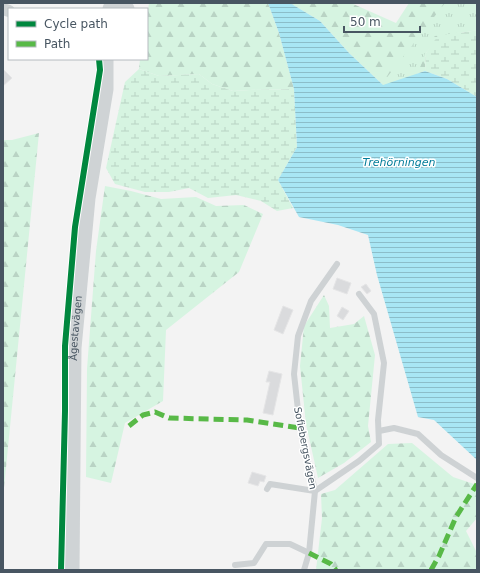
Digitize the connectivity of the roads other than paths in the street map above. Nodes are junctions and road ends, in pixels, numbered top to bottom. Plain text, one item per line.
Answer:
1 (112, 8) edge
2 (123, 8) edge
3 (105, 60) edge
4 (118, 60) edge
5 (105, 89) junction
6 (337, 264) dead end
7 (358, 294) dead end
8 (379, 431) junction
9 (477, 478) edge
10 (267, 489) dead end
11 (315, 491) junction
12 (308, 553) junction
13 (235, 565) dead end
14 (71, 570) edge
15 (304, 570) edge

1 - 2 main road
3 - 5 main road, Ågestavägen
4 - 5 main road, Ågestavägen
5 - 14 main road, Ågestavägen
6 - 11 lane, Sofiebergsvägen
7 - 8 lane
8 - 9 lane
8 - 11 lane
10 - 11 lane
11 - 12 lane, Sofiebergsvägen
12 - 13 lane
12 - 15 lane, Sofiebergsvägen

